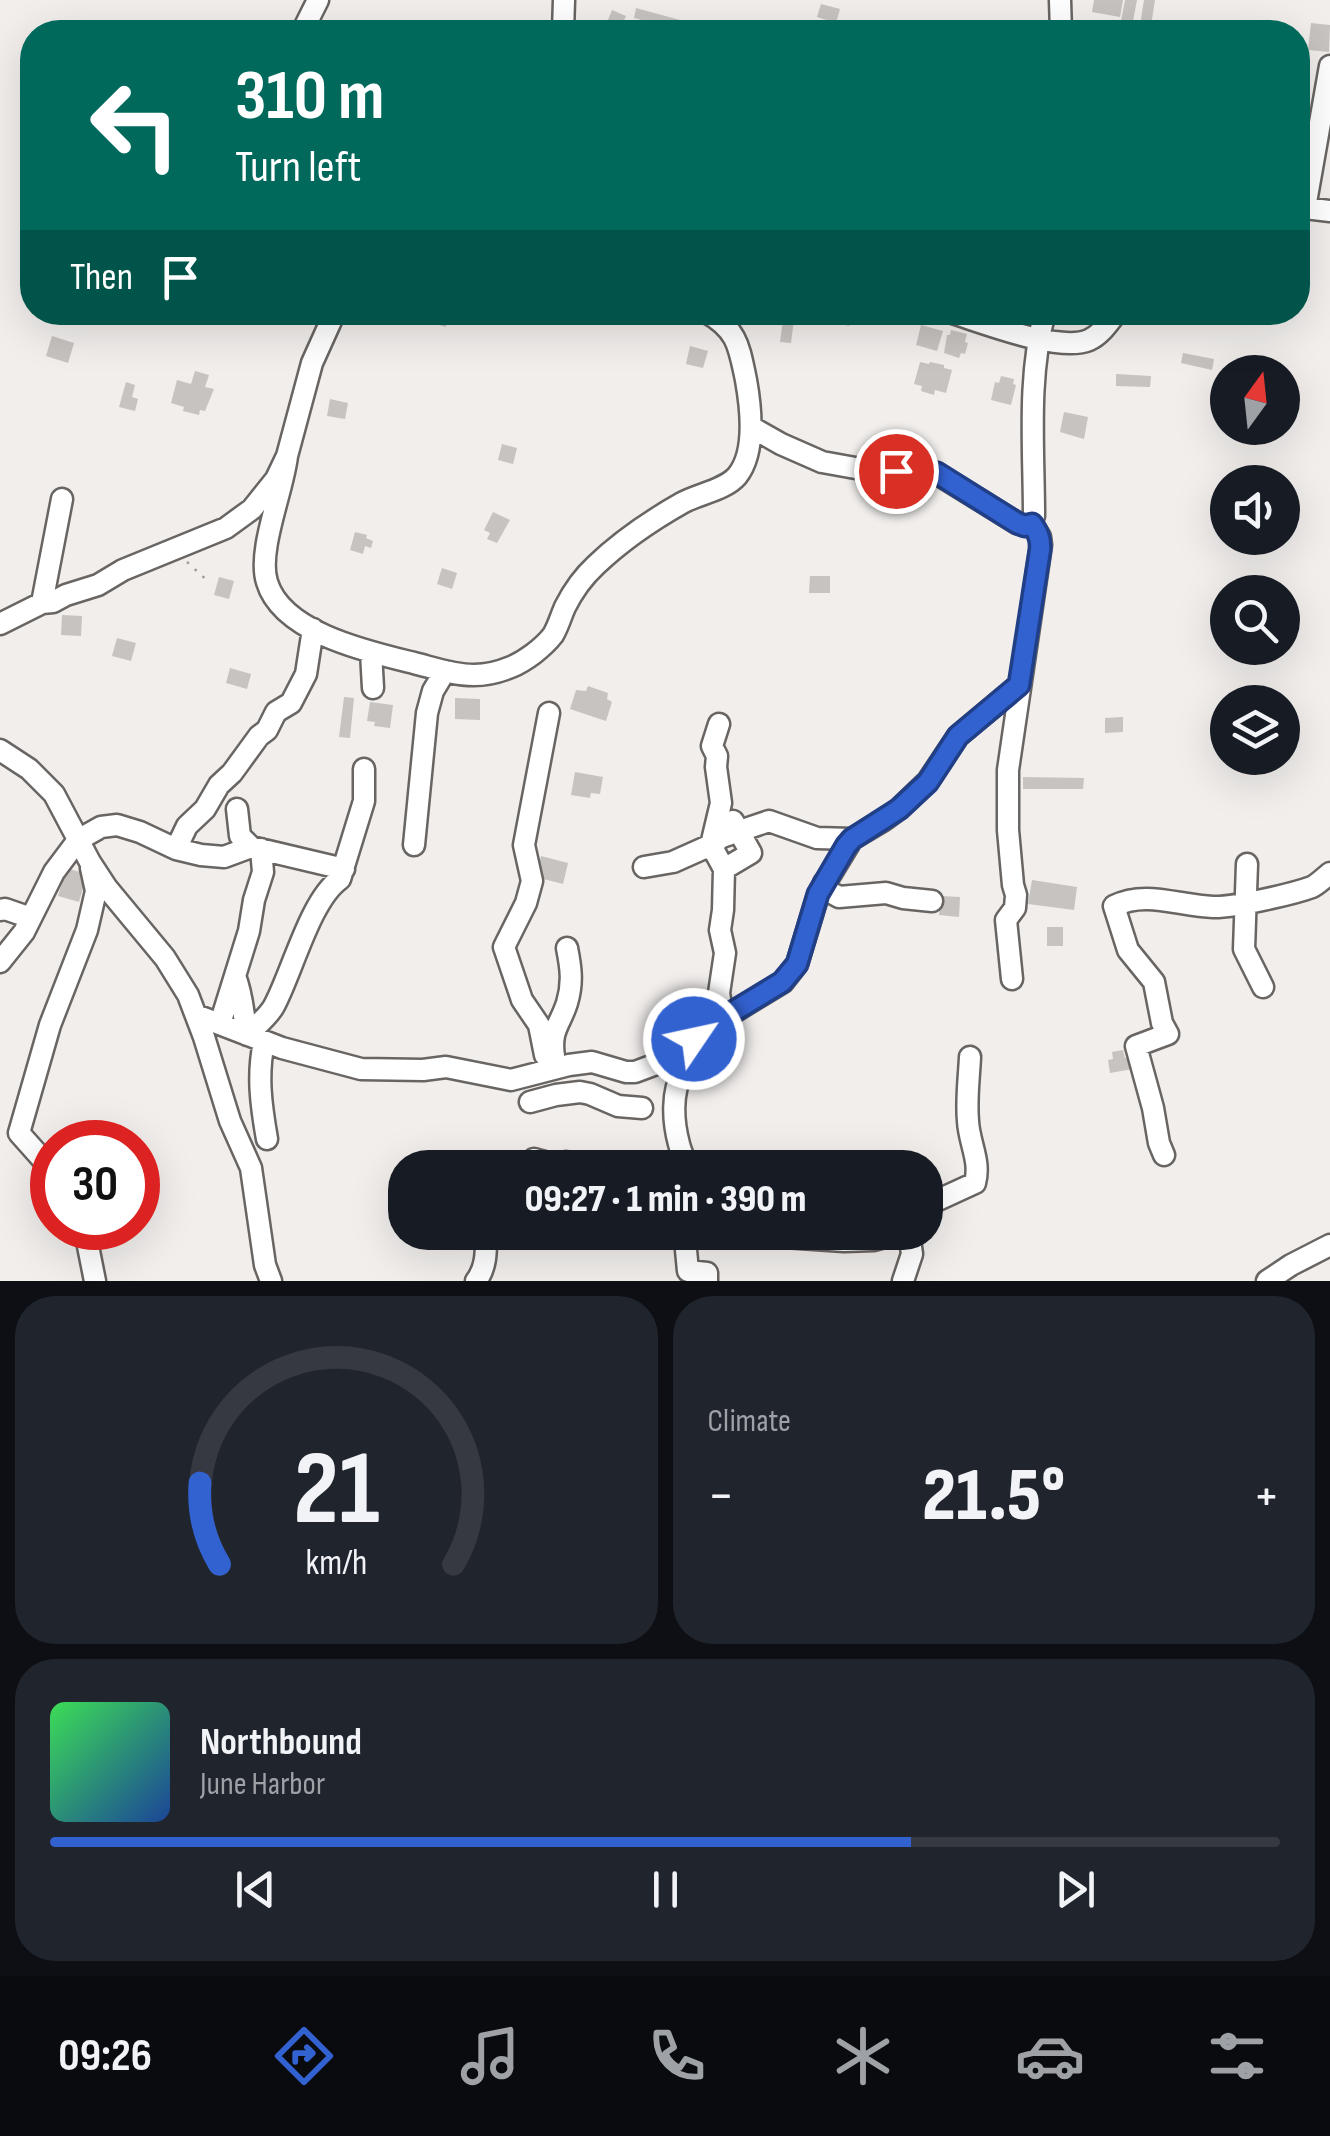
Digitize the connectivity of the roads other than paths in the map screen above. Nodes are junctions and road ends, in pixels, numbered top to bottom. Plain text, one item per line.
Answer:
1 (1330, 66) edge
2 (1310, 165) edge
3 (330, 325) edge
4 (727, 325) edge
5 (994, 325) edge
6 (1042, 325) edge
7 (1107, 325) edge
8 (1038, 338) junction
9 (751, 427) junction
10 (286, 456) junction
11 (62, 499) dead end
12 (1032, 524) junction
13 (42, 603) junction
14 (0, 624) edge
15 (313, 629) junction
16 (371, 652) junction
17 (444, 671) junction
18 (1019, 685) junction
19 (373, 688) dead end
20 (549, 713) dead end
21 (719, 724) dead end
22 (0, 750) edge
23 (364, 770) dead end
24 (721, 802) junction
25 (237, 809) dead end
26 (739, 831) junction
27 (78, 840) junction
28 (414, 845) dead end
29 (711, 845) junction
30 (842, 845) junction
31 (176, 848) junction
32 (256, 848) junction
33 (90, 862) junction
34 (1247, 864) dead end
35 (644, 866) dead end
36 (344, 869) junction
37 (724, 869) junction
38 (1330, 873) edge
39 (824, 883) junction
40 (932, 900) dead end
41 (1246, 902) junction
42 (0, 910) edge
43 (31, 918) junction
44 (567, 948) dead end
45 (0, 962) edge
46 (235, 976) junction
47 (1012, 979) dead end
48 (1263, 987) dead end
49 (196, 1015) junction
50 (720, 1021) junction
51 (220, 1024) junction
52 (256, 1038) junction
53 (970, 1057) dead end
54 (556, 1068) junction
55 (626, 1072) junction
56 (606, 1101) junction
57 (530, 1102) dead end
58 (642, 1108) dead end
59 (267, 1139) dead end
60 (30, 1145) edge
61 (682, 1150) edge
62 (1164, 1155) dead end
63 (943, 1198) edge
64 (1330, 1245) edge
65 (89, 1250) edge
66 (485, 1250) edge
67 (686, 1250) edge
68 (911, 1250) edge
69 (907, 1278) edge
70 (480, 1279) edge
71 (95, 1281) edge
72 (270, 1281) edge
73 (706, 1281) edge
74 (1268, 1281) edge

1 - 2 street
3 - 10 street
4 - 9 street
5 - 8 street
6 - 8 street
7 - 8 street
8 - 12 street
9 - 12 street
9 - 17 street
10 - 13 street
10 - 15 street
11 - 13 street
12 - 18 street
13 - 14 street
15 - 16 street
15 - 31 street
16 - 17 street
16 - 19 street
17 - 28 street
18 - 30 street
18 - 47 street
20 - 54 street
21 - 24 street
22 - 27 street
23 - 36 street
24 - 26 street
24 - 29 street
25 - 32 street
26 - 29 street
26 - 30 street
26 - 37 street
27 - 31 street
27 - 33 street
27 - 43 street
29 - 35 street
29 - 37 street
30 - 39 street
31 - 32 street
32 - 36 street
32 - 46 street
33 - 49 street
33 - 60 street
34 - 41 street
36 - 52 street
37 - 50 street
38 - 41 street
39 - 40 street
39 - 50 street
41 - 48 street
41 - 62 street
42 - 43 street
43 - 45 street
44 - 54 street
46 - 51 street
46 - 52 street
49 - 51 street
49 - 72 street
50 - 55 street
50 - 61 street
51 - 52 street
52 - 54 street
52 - 59 street
53 - 63 street
54 - 55 street
55 - 56 street
56 - 57 street
56 - 58 street
64 - 74 street
65 - 71 street
66 - 70 street
67 - 73 street
68 - 69 street

